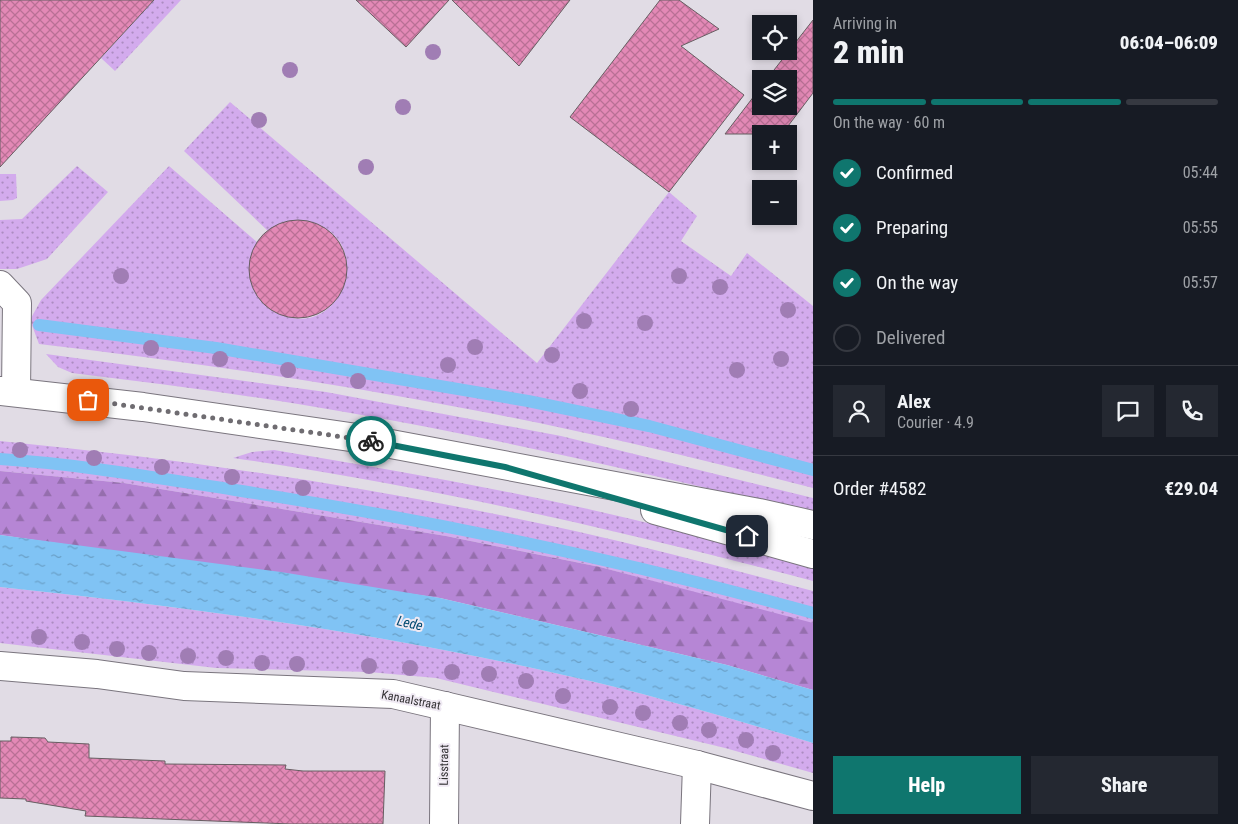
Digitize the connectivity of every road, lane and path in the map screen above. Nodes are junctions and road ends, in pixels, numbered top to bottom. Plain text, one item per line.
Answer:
1 (0, 285) edge
2 (8, 391) edge
3 (505, 467) junction
4 (813, 525) edge
5 (813, 554) edge
6 (0, 666) edge
7 (445, 706) junction
8 (697, 765) junction
9 (813, 796) edge
10 (444, 824) edge
11 (695, 824) edge

1 - 2 street
2 - 3 street
3 - 4 street
3 - 5 street
6 - 7 street, Kanaalstraat
7 - 8 street, Kanaalstraat
7 - 10 street, Lisstraat
8 - 9 street, Kanaalstraat
8 - 11 street

